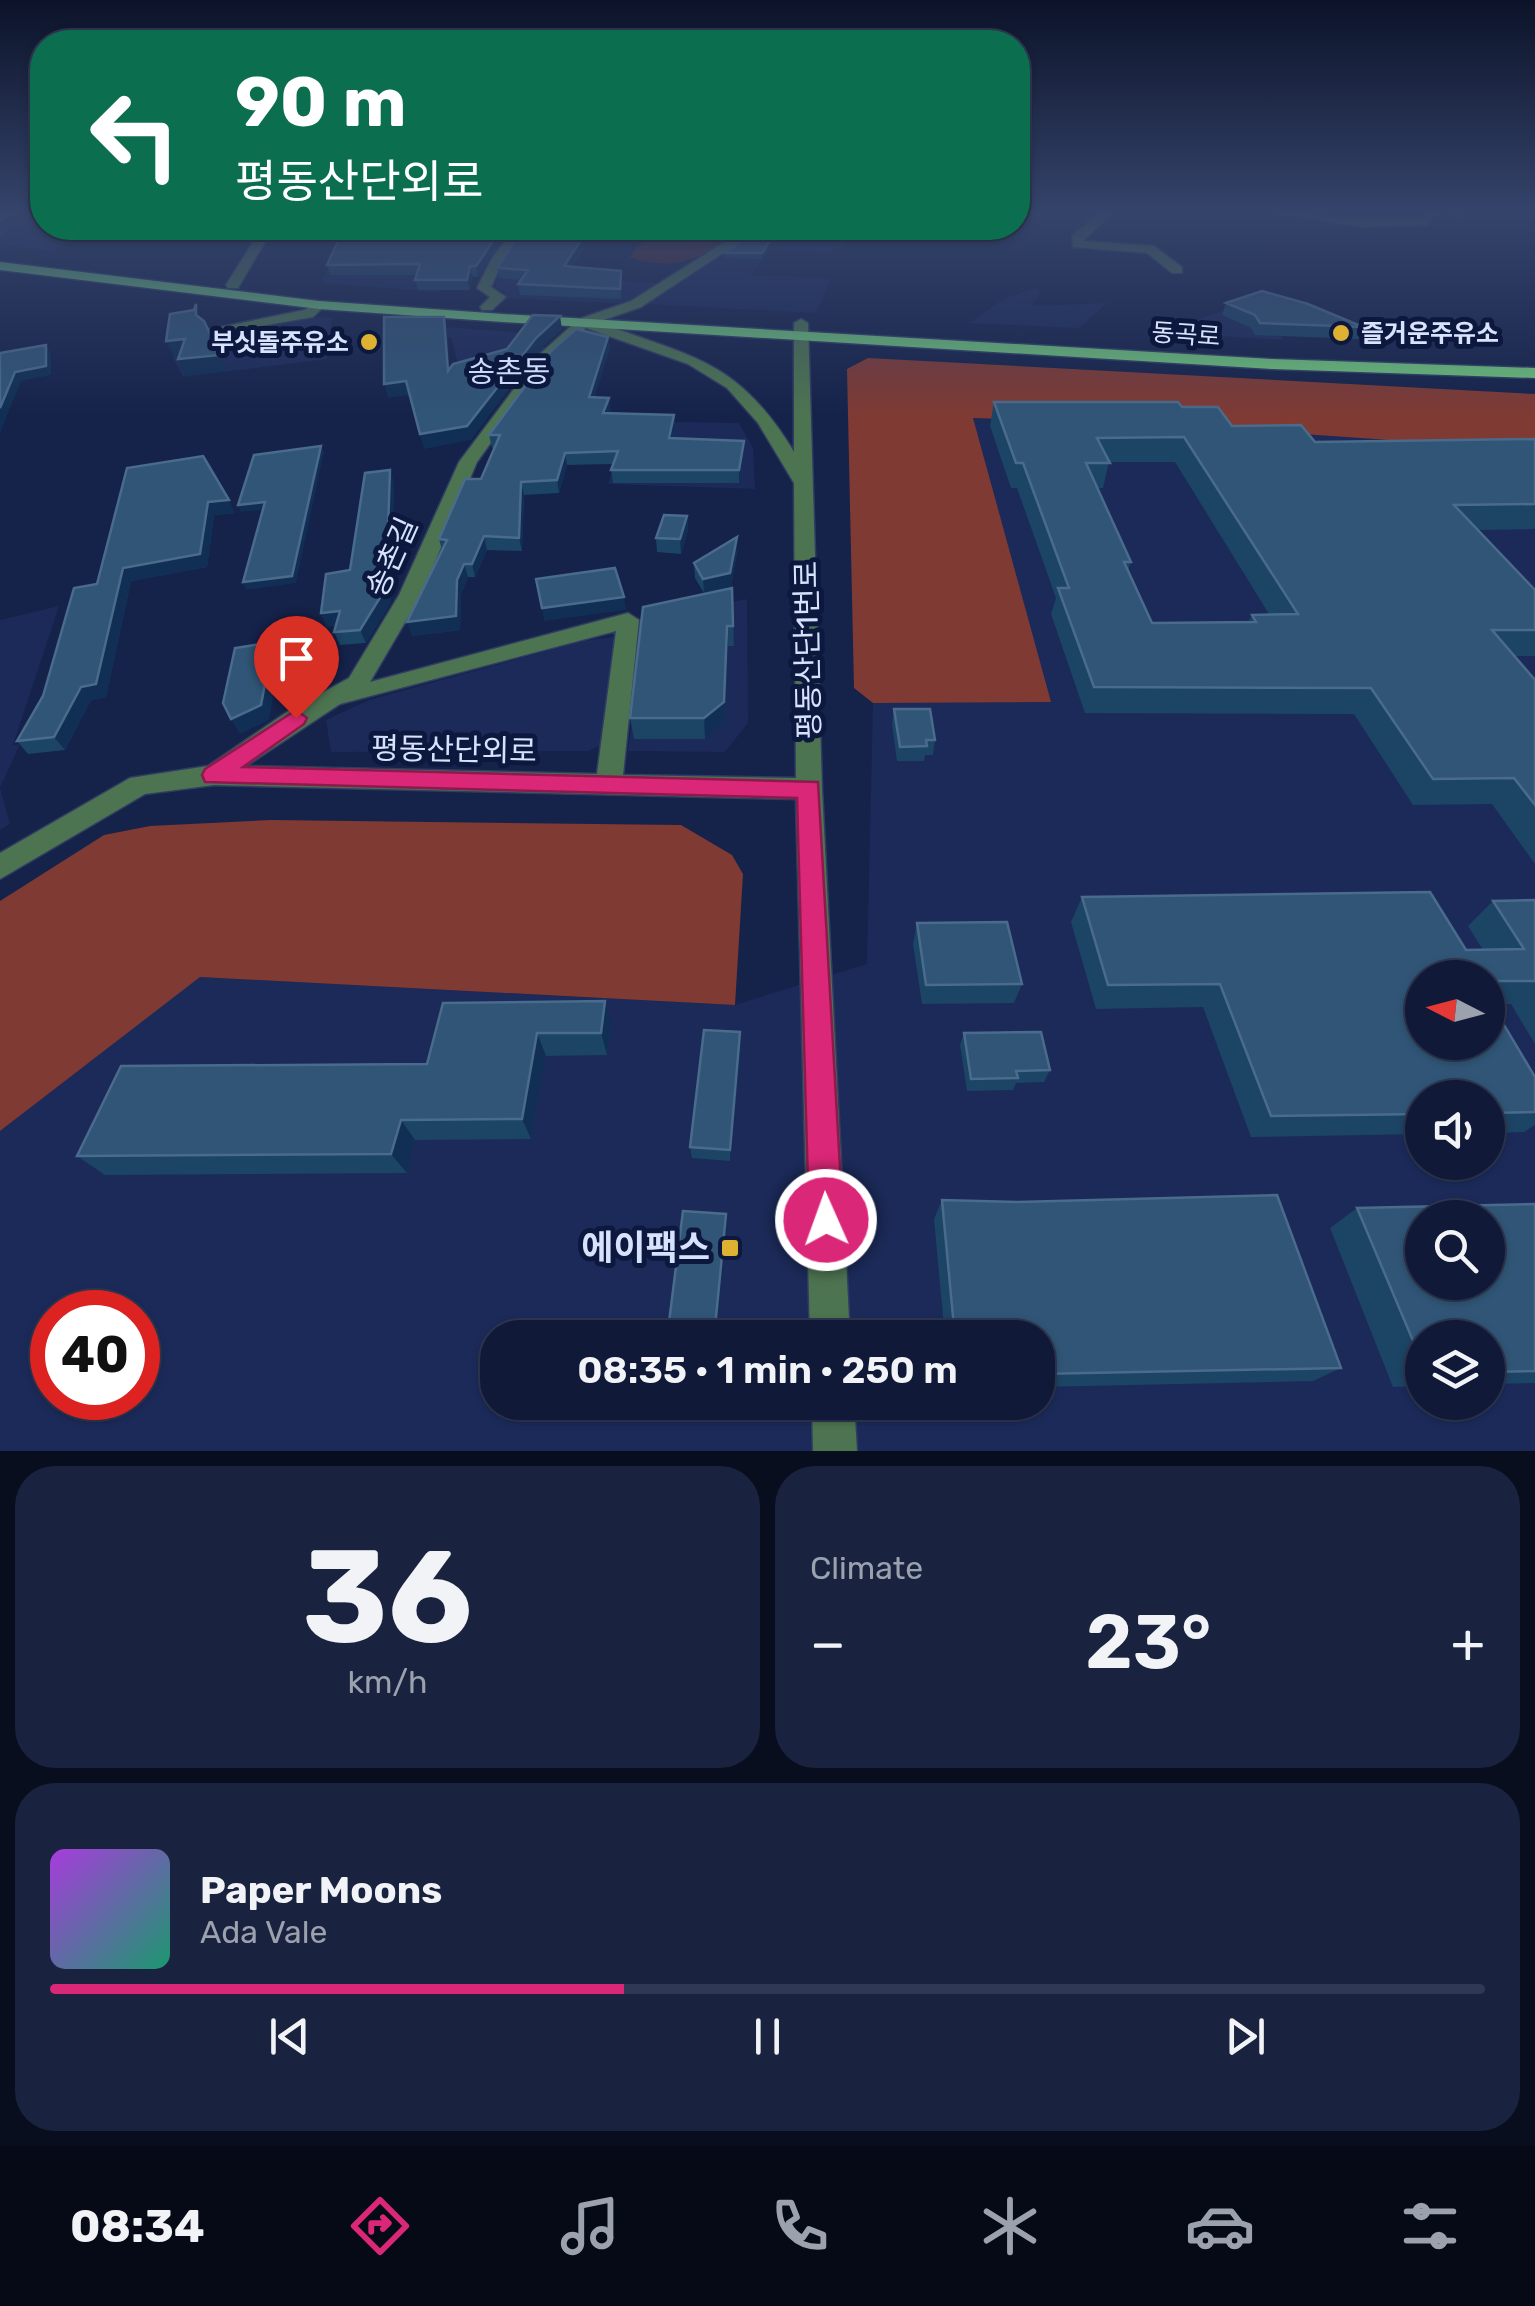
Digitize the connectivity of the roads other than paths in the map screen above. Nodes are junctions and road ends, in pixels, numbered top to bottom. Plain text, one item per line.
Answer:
1 (120, 281) edge
2 (200, 281) edge
3 (236, 281) edge
4 (487, 281) edge
5 (670, 281) edge
6 (233, 285) junction
7 (319, 305) junction
8 (487, 307) junction
9 (617, 314) junction
10 (584, 322) junction
11 (801, 328) junction
12 (214, 330) dead end
13 (1535, 373) edge
14 (806, 485) junction
15 (336, 700) junction
16 (214, 775) junction
17 (609, 786) junction
18 (809, 789) junction
19 (0, 867) edge
20 (829, 1320) edge
21 (833, 1420) edge
22 (834, 1451) edge

1 - 7 main road, 동곡로
2 - 6 main road, 동곡로
3 - 6 street
4 - 8 street
5 - 9 street
6 - 8 main road, 동곡로
7 - 10 main road, 동곡로
7 - 12 street
8 - 9 main road, 동곡로
9 - 10 street
9 - 11 main road, 동곡로
10 - 11 main road, 동곡로
10 - 14 street
10 - 15 street, 송촌길
11 - 13 main road, 동곡로
11 - 14 street, 평동산단1번로
14 - 18 street, 평동산단1번로
15 - 16 street, 송촌길
15 - 17 street
16 - 17 street, 평동산단외로
16 - 19 street, 평동산단외로
17 - 18 street, 평동산단외로
18 - 20 street, 평동산단1번로
21 - 22 street

